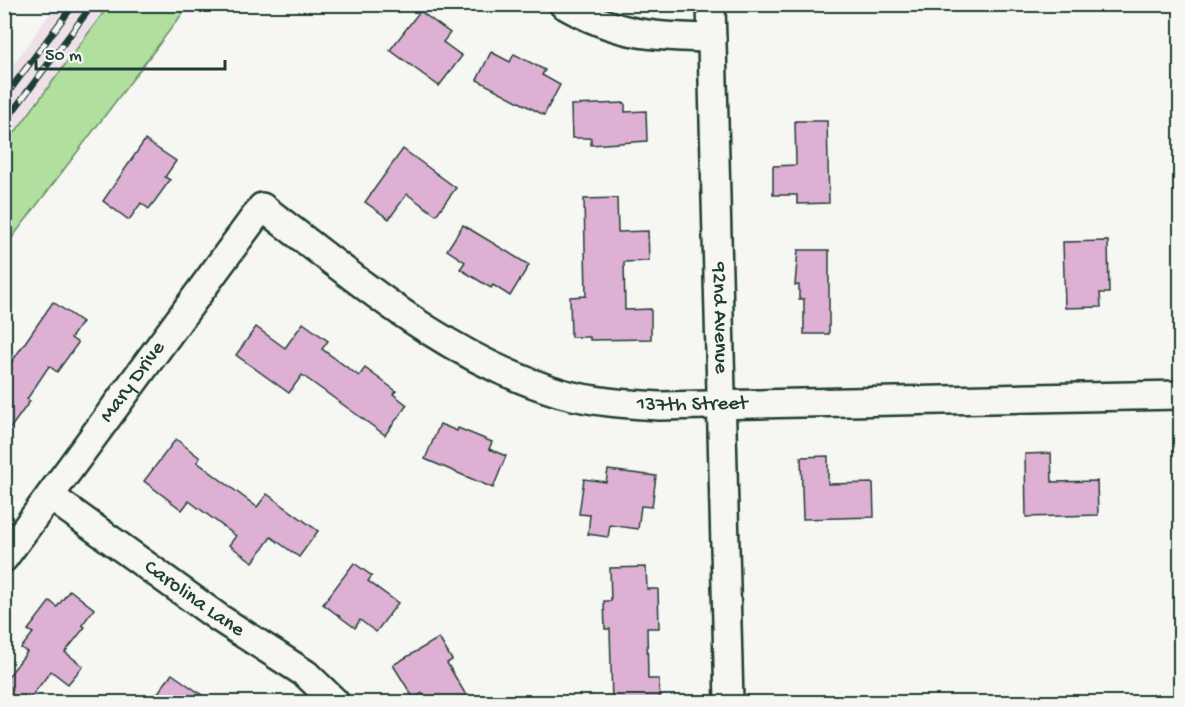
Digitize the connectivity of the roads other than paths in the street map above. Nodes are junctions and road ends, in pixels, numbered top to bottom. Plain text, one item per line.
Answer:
1 (563, 4) edge
2 (711, 4) edge
3 (712, 38) junction
4 (262, 207) joint
5 (1180, 395) edge
6 (722, 404) junction
7 (50, 496) junction
8 (4, 558) edge
9 (335, 702) edge
10 (729, 702) edge

1 - 3 street
2 - 3 street, 92nd Avenue
3 - 6 street, 92nd Avenue
4 - 6 street, 137th Street
4 - 7 street, Mary Drive
5 - 6 street, 137th Street
6 - 10 street, 92nd Avenue
7 - 8 street, Mary Drive
7 - 9 street, Carolina Lane

